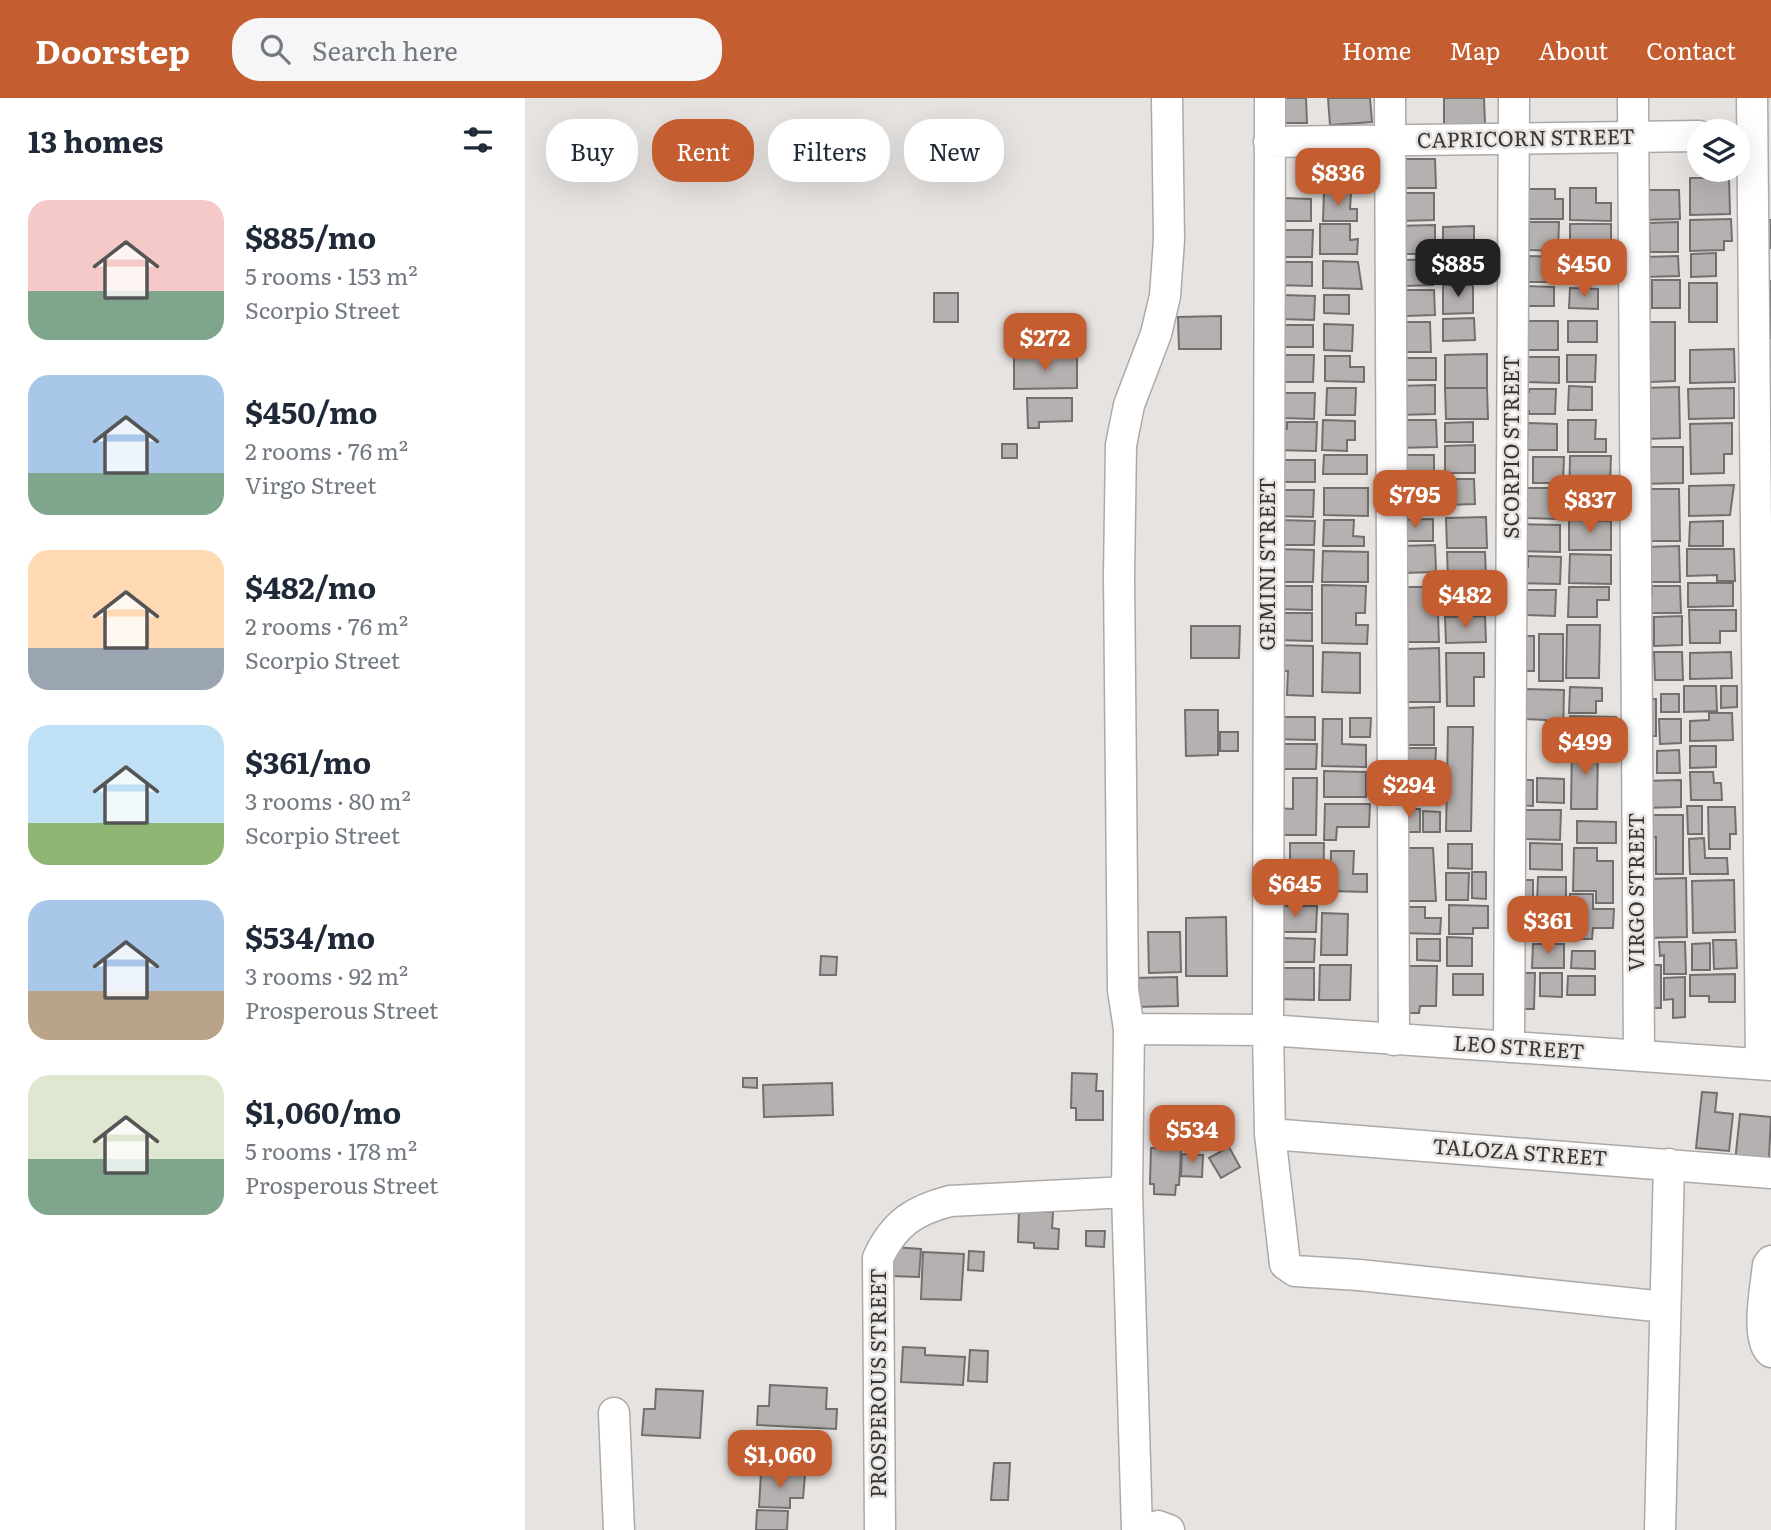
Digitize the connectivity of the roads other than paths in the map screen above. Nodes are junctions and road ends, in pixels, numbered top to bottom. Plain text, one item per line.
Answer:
1 (1167, 98) edge
2 (1271, 98) edge
3 (1390, 98) edge
4 (1514, 98) edge
5 (1633, 98) edge
6 (1752, 98) edge
7 (1687, 136) edge
8 (1753, 136) edge
9 (1631, 138) junction
10 (1513, 140) junction
11 (1269, 142) junction
12 (1391, 142) junction
13 (1129, 1029) junction
14 (1268, 1030) junction
15 (1394, 1040) junction
16 (1509, 1047) junction
17 (1639, 1055) junction
18 (1766, 1064) edge
19 (1270, 1134) junction
20 (1669, 1164) junction
21 (1771, 1172) edge
22 (1127, 1192) junction
23 (1771, 1261) edge
24 (1665, 1307) junction
25 (1771, 1352) edge
26 (614, 1413) dead end
27 (619, 1530) edge
28 (880, 1530) edge
29 (1137, 1530) edge
30 (1147, 1530) edge
31 (1169, 1530) edge
32 (1660, 1530) edge

1 - 13 street
2 - 11 street, GEMINI STREET
3 - 12 street
4 - 10 street, SCORPIO STREET
5 - 9 street, VIRGO STREET
6 - 8 street
7 - 9 street, CAPRICORN STREET
8 - 18 street
9 - 10 street, CAPRICORN STREET
9 - 17 street, VIRGO STREET
10 - 12 street, CAPRICORN STREET
10 - 16 street, SCORPIO STREET
11 - 12 street, CAPRICORN STREET
11 - 14 street, GEMINI STREET
12 - 15 street
13 - 14 street, LEO STREET
13 - 22 street
14 - 15 street, LEO STREET
14 - 19 street, GEMINI STREET
15 - 16 street, LEO STREET
16 - 17 street, LEO STREET
17 - 18 street, LEO STREET
19 - 20 street, TALOZA STREET
19 - 24 street, GEMINI STREET
20 - 21 street, TALOZA STREET
20 - 24 street
22 - 28 street, PROSPEROUS STREET
22 - 29 street
23 - 25 street
24 - 32 street
26 - 27 street
30 - 31 street

